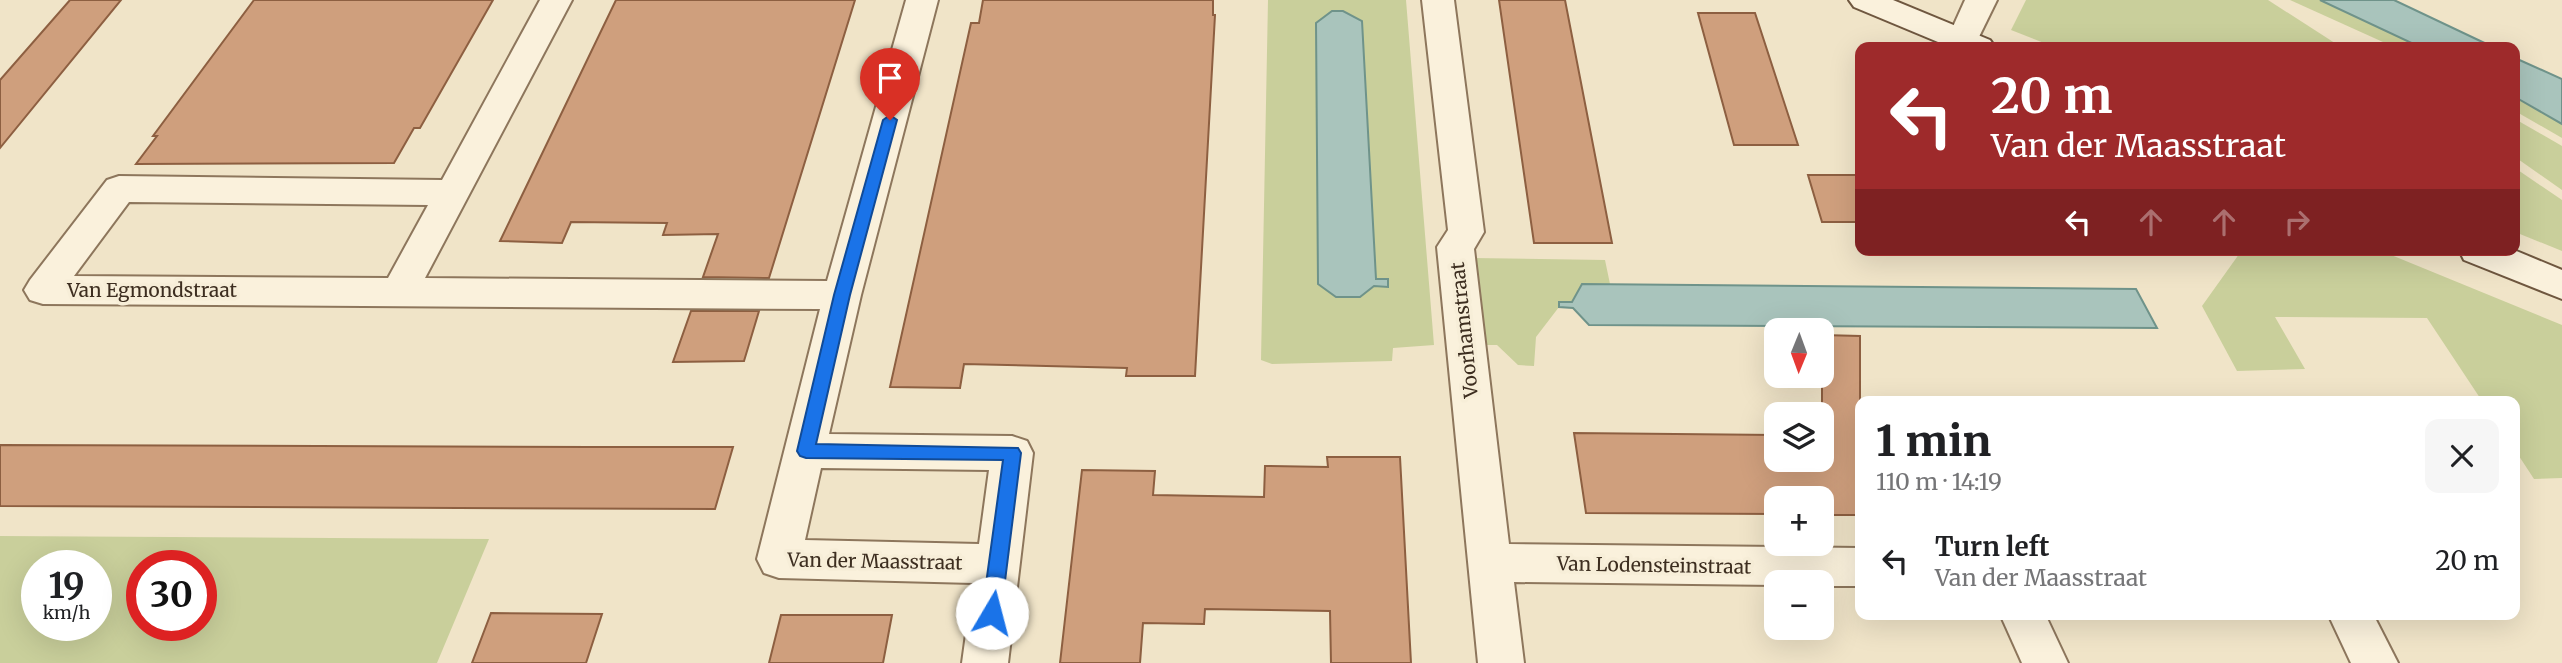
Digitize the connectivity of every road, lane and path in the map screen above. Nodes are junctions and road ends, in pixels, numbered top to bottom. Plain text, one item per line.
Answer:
1 (556, 0) edge
2 (922, 0) edge
3 (1438, 0) edge
4 (1865, 0) edge
5 (1981, 0) edge
6 (1966, 42) edge
7 (1971, 42) edge
8 (452, 193) junction
9 (2492, 256) edge
10 (2562, 285) edge
11 (399, 292) junction
12 (842, 295) junction
13 (806, 451) junction
14 (1490, 563) junction
15 (998, 564) junction
16 (1855, 567) edge
17 (2025, 620) edge
18 (2353, 620) edge
19 (985, 663) edge
20 (1501, 663) edge
21 (2045, 663) edge
22 (2375, 663) edge

1 - 8 street
2 - 12 street, Van der Maasstraat
3 - 14 street, Voorhamstraat
4 - 6 street
5 - 7 street
8 - 11 street
8 - 11 street, Van Egmondstraat
9 - 10 street
11 - 12 street
12 - 13 street, Van der Maasstraat
13 - 15 street
13 - 15 street, Van der Maasstraat
14 - 16 street, Van Lodensteinstraat
14 - 20 street, Voorhamstraat
15 - 19 street
17 - 21 street
18 - 22 street

